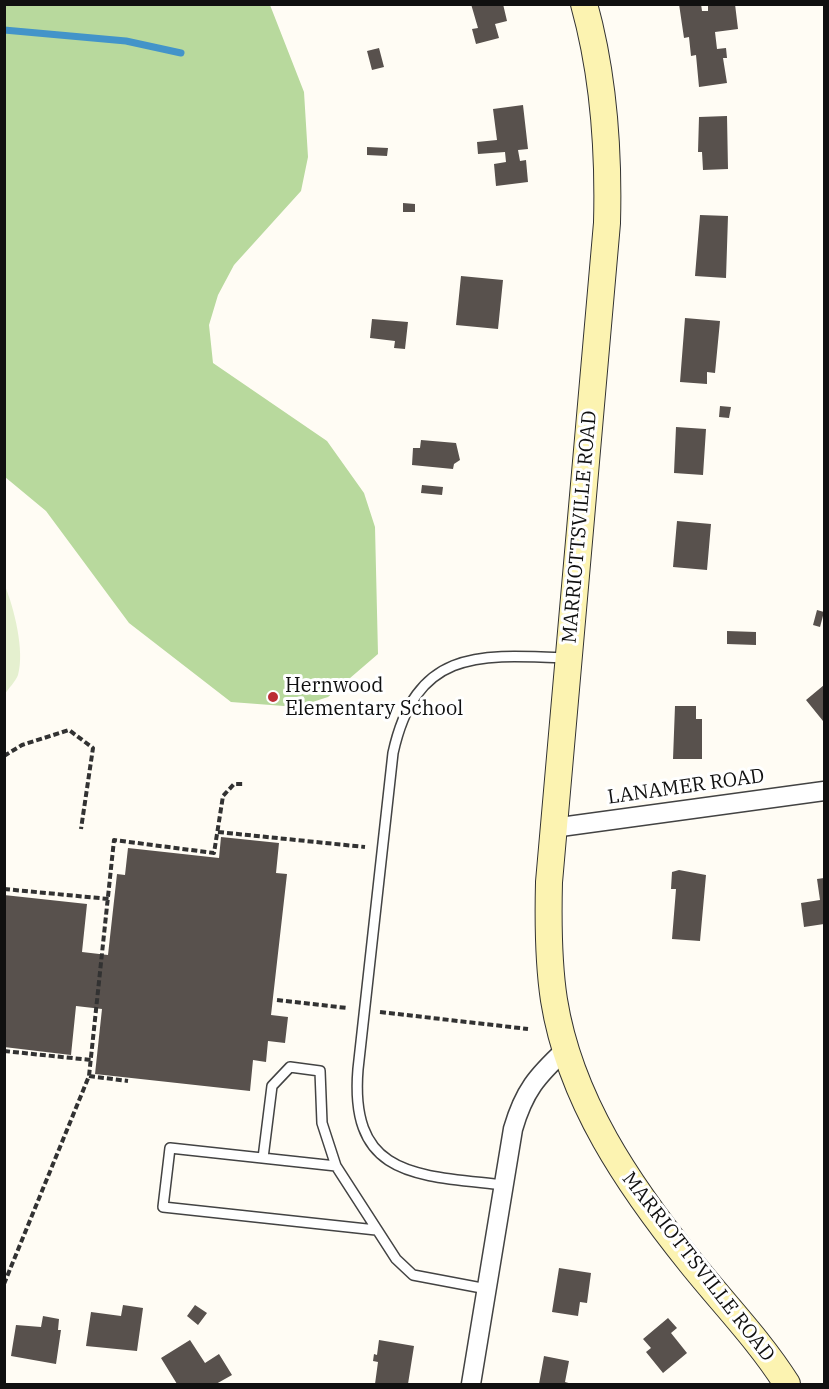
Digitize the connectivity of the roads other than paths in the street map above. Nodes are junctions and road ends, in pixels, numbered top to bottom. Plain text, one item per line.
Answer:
1 (584, 4) edge
2 (568, 658) junction
3 (825, 791) edge
4 (553, 828) junction
5 (565, 1050) junction
6 (263, 1158) junction
7 (336, 1166) junction
8 (504, 1185) junction
9 (376, 1230) junction
10 (487, 1289) junction
11 (471, 1384) edge
12 (787, 1384) edge

1 - 2 main road, MARRIOTTSVILLE ROAD
2 - 4 main road, MARRIOTTSVILLE ROAD
2 - 8 lane
3 - 4 street, LANAMER ROAD
4 - 5 main road, MARRIOTTSVILLE ROAD
5 - 8 street
5 - 12 main road, MARRIOTTSVILLE ROAD
6 - 7 lane
6 - 7 lane
6 - 9 lane
7 - 9 lane
8 - 10 street
9 - 10 lane
10 - 11 street

